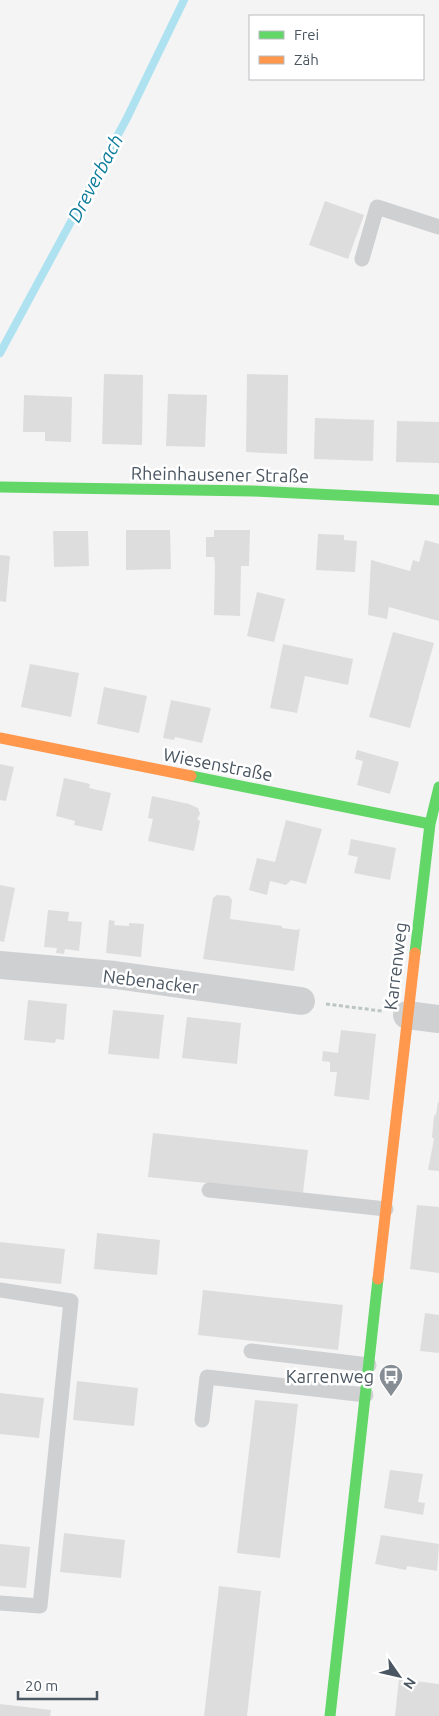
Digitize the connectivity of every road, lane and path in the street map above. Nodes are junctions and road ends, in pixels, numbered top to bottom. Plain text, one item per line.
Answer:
1 (439, 228) edge
2 (362, 259) dead end
3 (0, 488) edge
4 (439, 500) edge
5 (0, 738) edge
6 (439, 787) edge
7 (430, 824) junction
8 (0, 965) edge
9 (301, 1001) joint
10 (407, 1015) junction
11 (439, 1020) edge
12 (209, 1190) dead end
13 (386, 1209) junction
14 (0, 1290) edge
15 (252, 1352) dead end
16 (369, 1365) junction
17 (366, 1395) junction
18 (202, 1420) dead end
19 (0, 1603) edge
20 (330, 1716) edge

1 - 2 lane
3 - 4 street, Rheinhausener Straße
5 - 7 street, Wiesenstraße
6 - 7 street, Karrenweg
7 - 10 street, Karrenweg
8 - 9 street, Nebenacker
9 - 10 path
10 - 11 street
10 - 13 street, Karrenweg
12 - 13 lane
13 - 16 street, Karrenweg
14 - 19 lane
15 - 16 lane
16 - 17 street, Karrenweg
17 - 18 lane
17 - 20 street, Karrenweg

